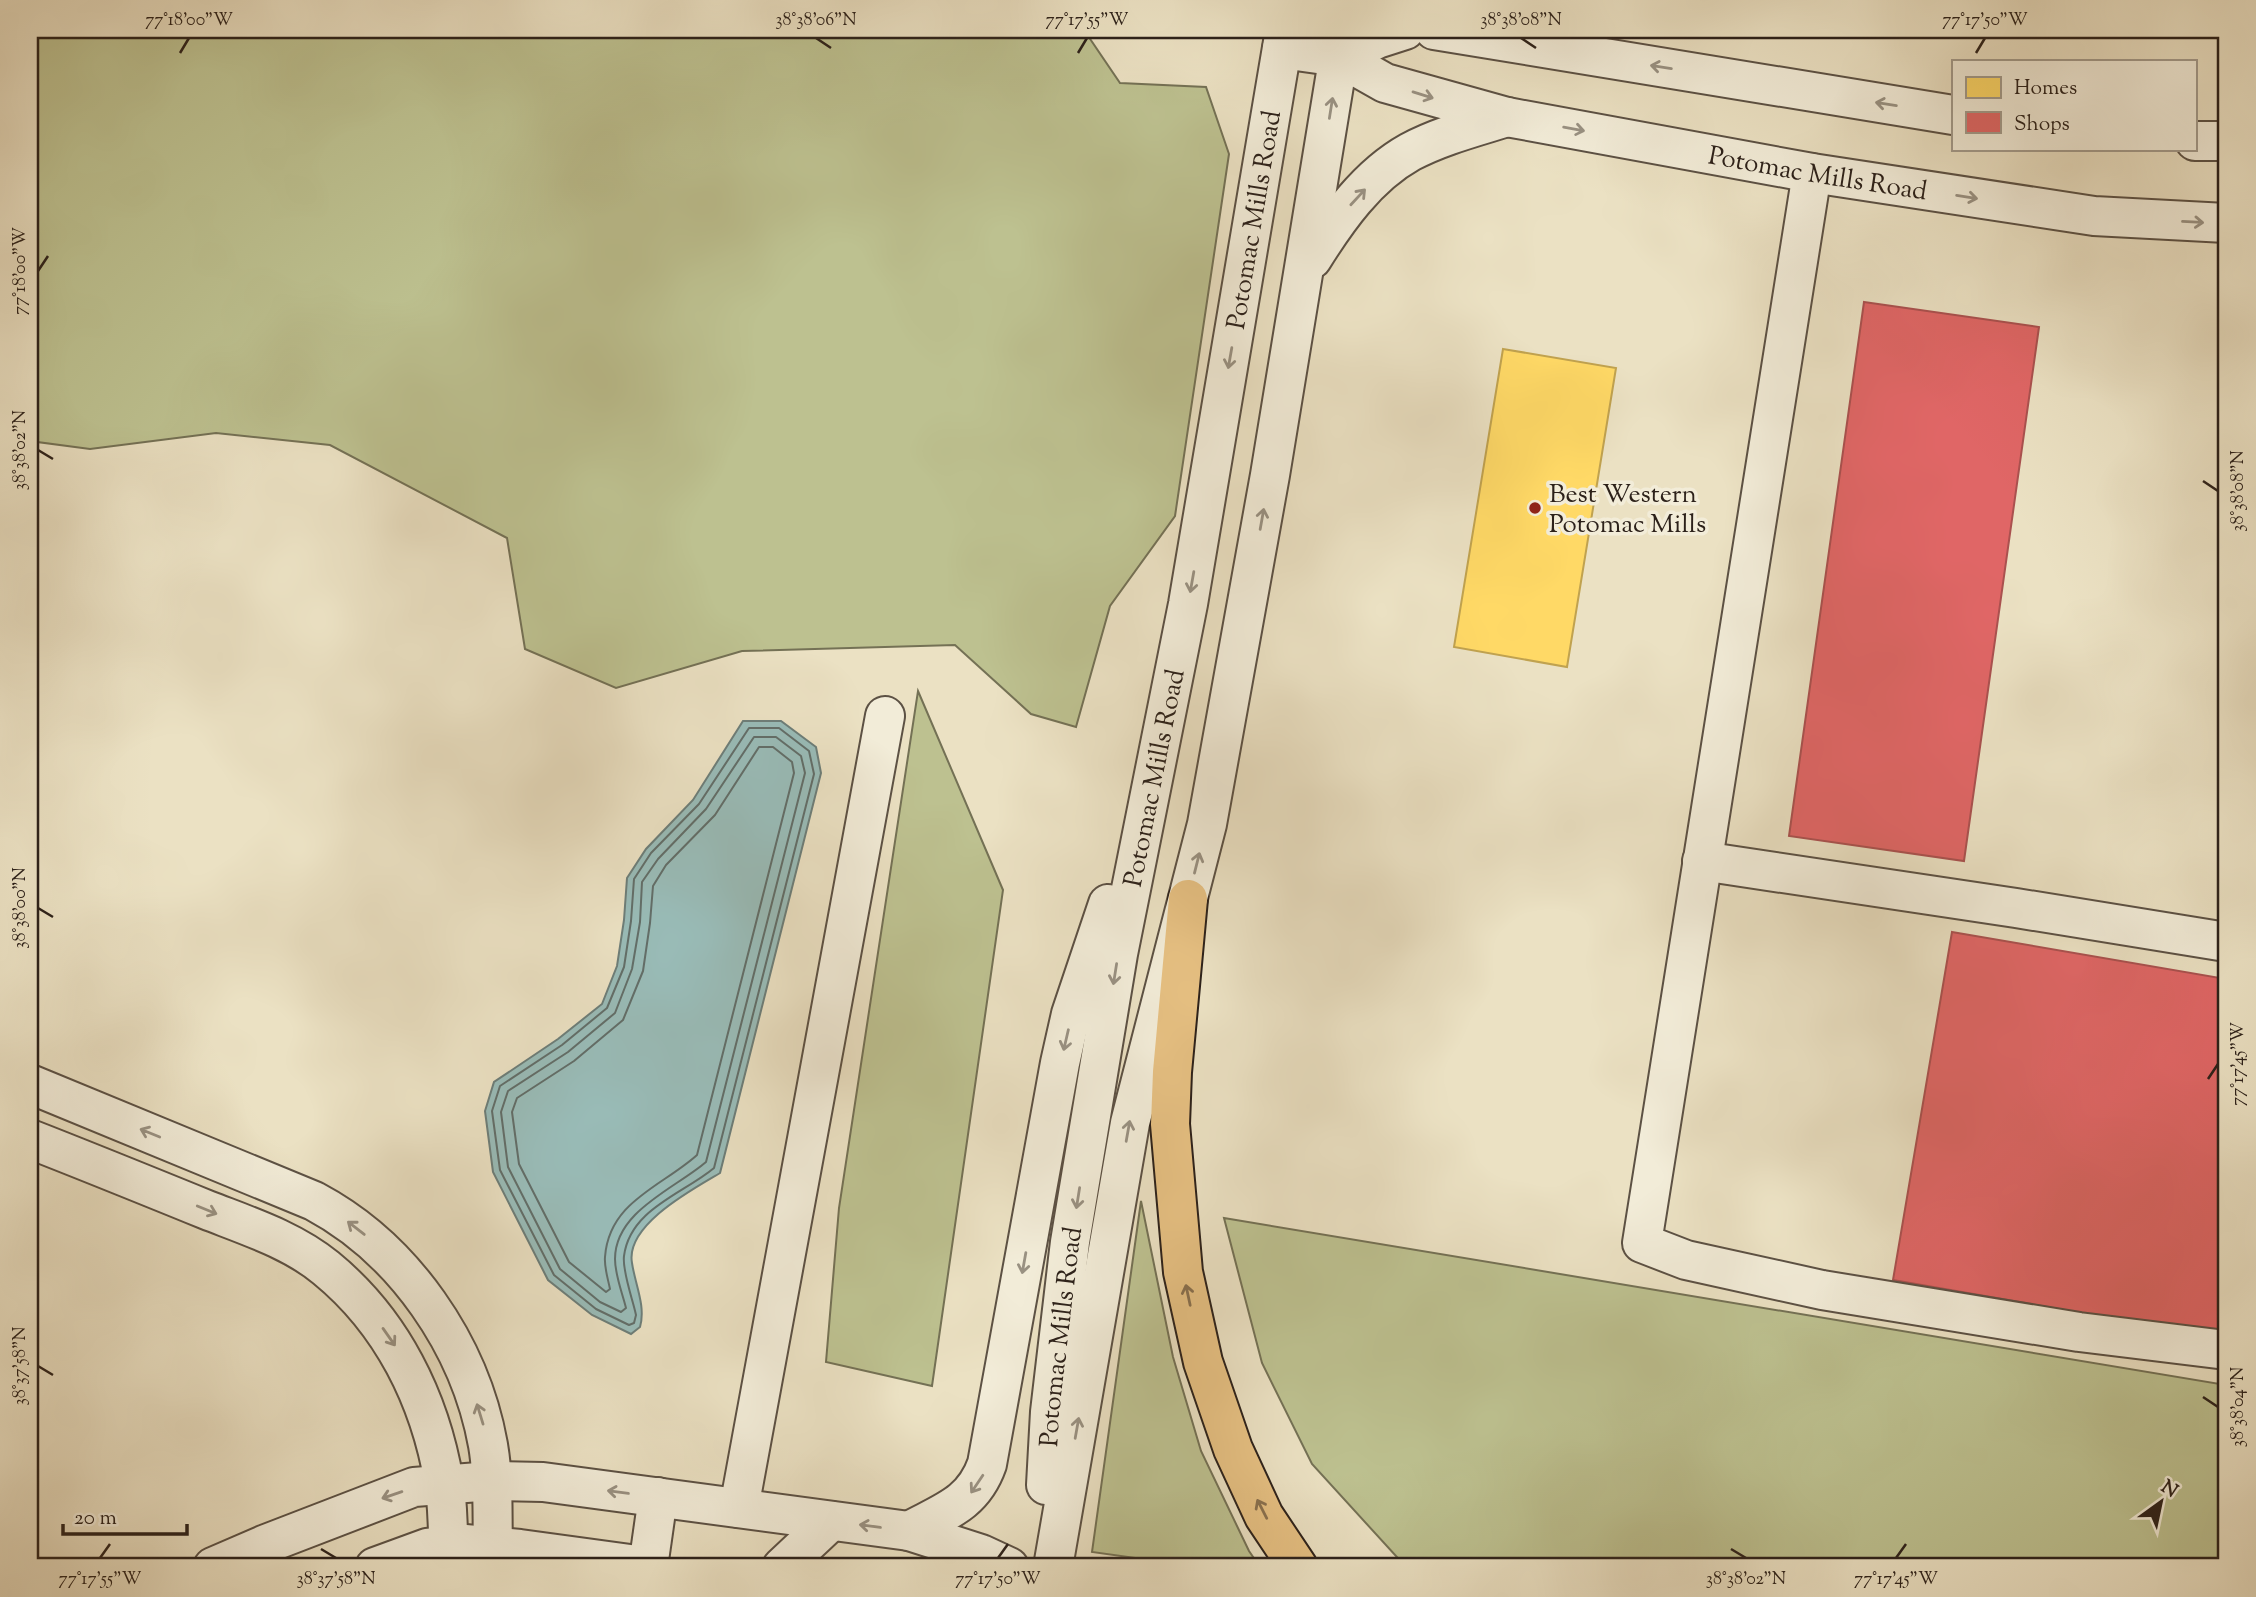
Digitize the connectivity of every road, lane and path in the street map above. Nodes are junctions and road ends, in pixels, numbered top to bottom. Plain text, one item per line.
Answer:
1 (1405, 30) edge
2 (1434, 30) edge
3 (1284, 40) edge
4 (1341, 44) edge
5 (1952, 115) edge
6 (1507, 117) junction
7 (2196, 141) edge
8 (2226, 141) edge
9 (1812, 173) junction
10 (2226, 223) edge
11 (1304, 272) junction
12 (886, 716) dead end
13 (1156, 765) junction
14 (1702, 861) junction
15 (1188, 899) junction
16 (2226, 942) edge
17 (30, 1084) edge
18 (30, 1139) edge
19 (2226, 1349) edge
20 (492, 1481) junction
21 (445, 1483) junction
22 (658, 1497) junction
23 (739, 1508) junction
24 (831, 1521) junction
25 (909, 1531) junction
26 (449, 1546) junction
27 (493, 1547) junction
28 (213, 1567) edge
29 (375, 1567) edge
30 (650, 1567) edge
31 (782, 1567) edge
32 (1009, 1567) edge
33 (1051, 1567) edge
34 (1297, 1567) edge

1 - 4 street
5 -> 2 street
3 - 4 street, Potomac Mills Road
3 -> 13 street, Potomac Mills Road
4 -> 6 street, Potomac Mills Road
11 -> 4 street, Potomac Mills Road
6 -> 9 street, Potomac Mills Road
11 -> 6 street
7 - 8 street
9 -> 10 street, Potomac Mills Road
9 - 14 street
15 -> 11 street, Potomac Mills Road
12 - 23 street
13 -> 25 street
13 -> 33 street, Potomac Mills Road
14 - 16 street
14 - 19 street
33 -> 15 street, Potomac Mills Road
34 -> 15 highway
20 -> 17 street
18 -> 21 street
20 - 21 street
22 -> 20 street
20 - 27 street
21 - 26 street
21 -> 28 street
22 - 23 street
22 - 30 street
23 - 24 street
25 -> 24 street
24 - 31 street
25 - 32 street
26 - 27 street
26 - 29 street
27 - 30 street

